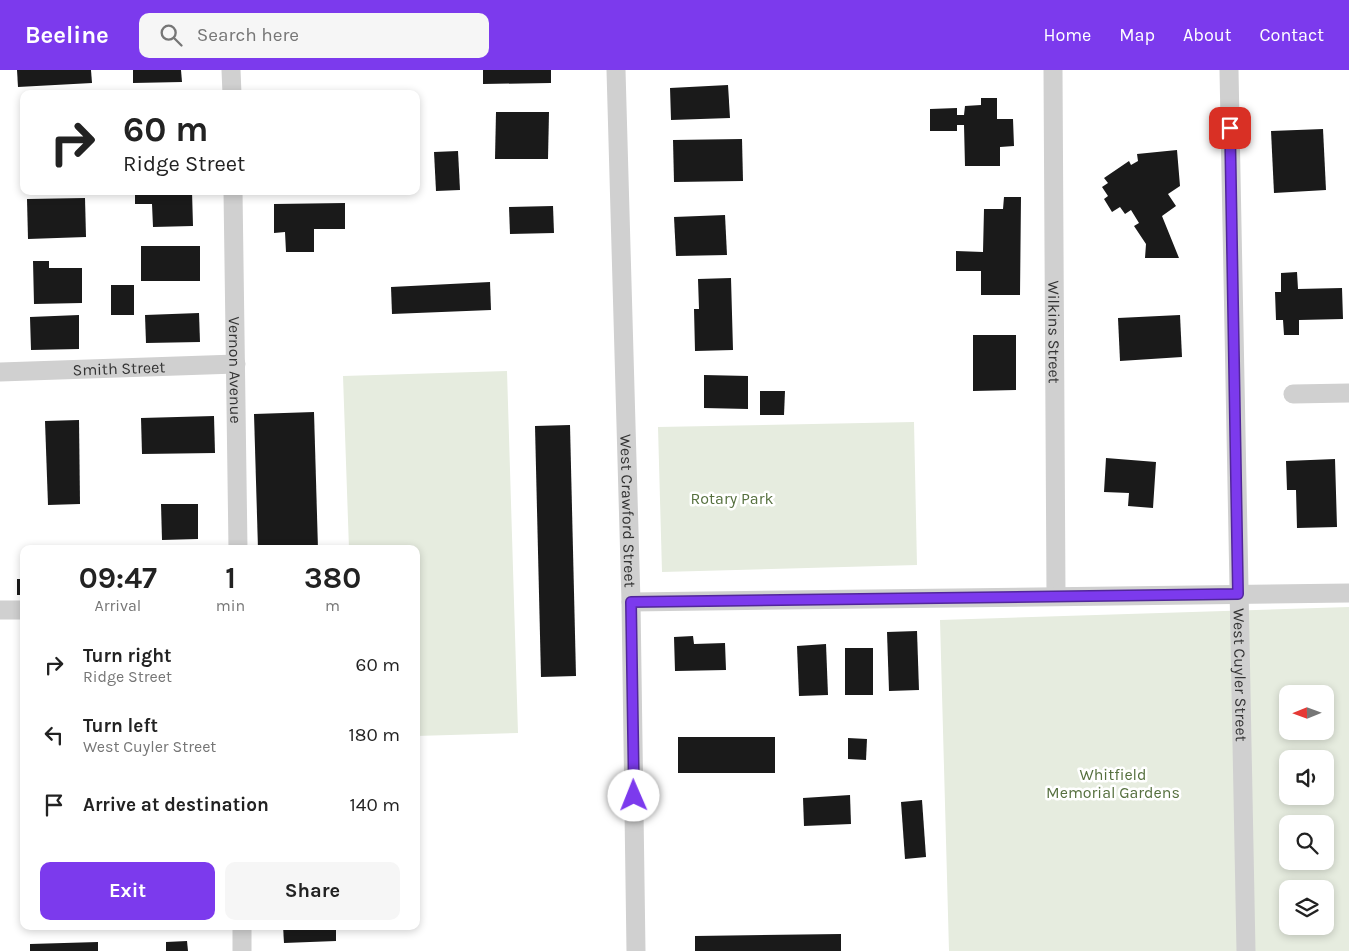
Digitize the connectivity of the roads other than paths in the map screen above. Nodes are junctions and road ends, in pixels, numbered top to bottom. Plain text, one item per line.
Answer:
1 (232, 70) edge
2 (616, 70) edge
3 (1053, 70) edge
4 (1229, 70) edge
5 (232, 90) edge
6 (234, 195) edge
7 (236, 364) junction
8 (0, 372) edge
9 (1349, 393) edge
10 (1293, 394) dead end
11 (238, 545) edge
12 (1349, 593) edge
13 (1238, 594) junction
14 (1056, 596) junction
15 (631, 602) junction
16 (0, 610) edge
17 (20, 610) edge
18 (242, 930) edge
19 (242, 951) edge
20 (636, 951) edge
21 (1246, 951) edge

1 - 5 street
2 - 15 street, West Crawford Street
3 - 14 street, Wilkins Street
4 - 13 street, West Cuyler Street
6 - 7 street, Vernon Avenue
7 - 8 street, Smith Street
7 - 11 street, Vernon Avenue
9 - 10 street
12 - 13 street
13 - 14 street
13 - 21 street, West Cuyler Street
14 - 15 street
15 - 20 street, West Crawford Street
16 - 17 street
18 - 19 street

